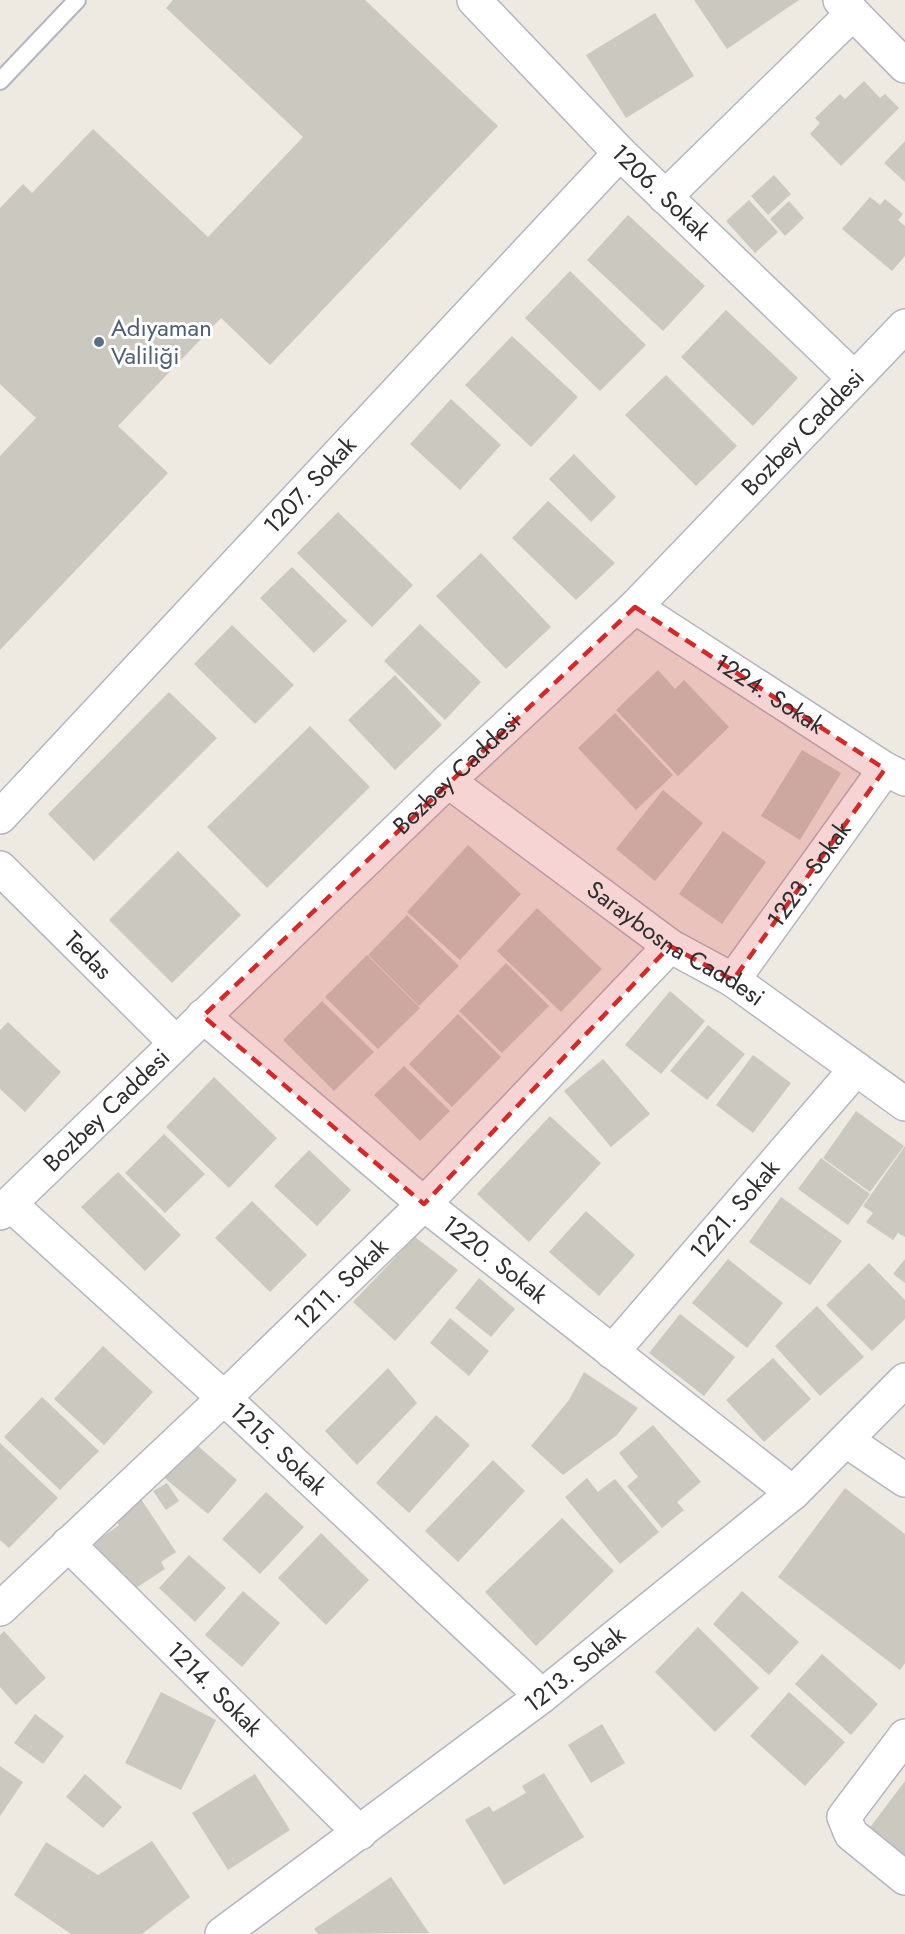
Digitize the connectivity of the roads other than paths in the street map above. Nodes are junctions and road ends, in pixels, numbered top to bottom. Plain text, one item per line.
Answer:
1 (77, 0) edge
2 (474, 0) edge
3 (846, 7) edge
4 (905, 66) edge
5 (0, 81) edge
6 (620, 153) junction
7 (665, 197) junction
8 (902, 333) edge
9 (854, 378) junction
10 (635, 607) junction
11 (895, 774) edge
12 (448, 781) junction
13 (0, 817) edge
14 (0, 868) edge
15 (670, 946) junction
16 (733, 980) junction
17 (203, 1016) junction
18 (176, 1043) junction
19 (856, 1069) junction
20 (905, 1104) edge
21 (424, 1204) junction
22 (5, 1208) edge
23 (612, 1352) junction
24 (905, 1380) edge
25 (224, 1398) junction
26 (847, 1441) junction
27 (905, 1480) edge
28 (794, 1493) junction
29 (68, 1544) junction
30 (0, 1609) edge
31 (542, 1696) junction
32 (905, 1736) edge
33 (360, 1833) junction
34 (905, 1878) edge
35 (222, 1934) edge

1 - 5 lane
2 - 6 street, 1206. Sokak
3 - 4 street
3 - 7 street
6 - 7 street, 1206. Sokak
6 - 13 street, 1207. Sokak
7 - 9 street, 1206. Sokak
8 - 9 street, Bozbey Caddesi
9 - 10 street, Bozbey Caddesi
10 - 11 street, 1224. Sokak
10 - 12 street, Bozbey Caddesi
11 - 16 street, 1223. Sokak
12 - 15 street, Saraybosna Caddesi
12 - 17 street, Bozbey Caddesi
14 - 18 street, Tedas
15 - 16 street, Saraybosna Caddesi
15 - 21 street, 1211. Sokak
16 - 19 street, Saraybosna Caddesi
17 - 18 street, Bozbey Caddesi
17 - 21 street, 1220. Sokak
18 - 22 street, Bozbey Caddesi
19 - 20 street, Saraybosna Caddesi
19 - 23 street, 1221. Sokak
21 - 23 street, 1220. Sokak
21 - 25 street, 1211. Sokak
22 - 25 street, 1215. Sokak
23 - 28 street, 1220. Sokak
24 - 26 street, 1213. Sokak
25 - 29 street, 1211. Sokak
25 - 31 street, 1215. Sokak
26 - 27 street
26 - 28 street, 1213. Sokak
28 - 31 street, 1213. Sokak
29 - 30 street, 1211. Sokak
29 - 33 street, 1214. Sokak
31 - 33 street, 1213. Sokak
32 - 34 street
33 - 35 street, 1213. Sokak

